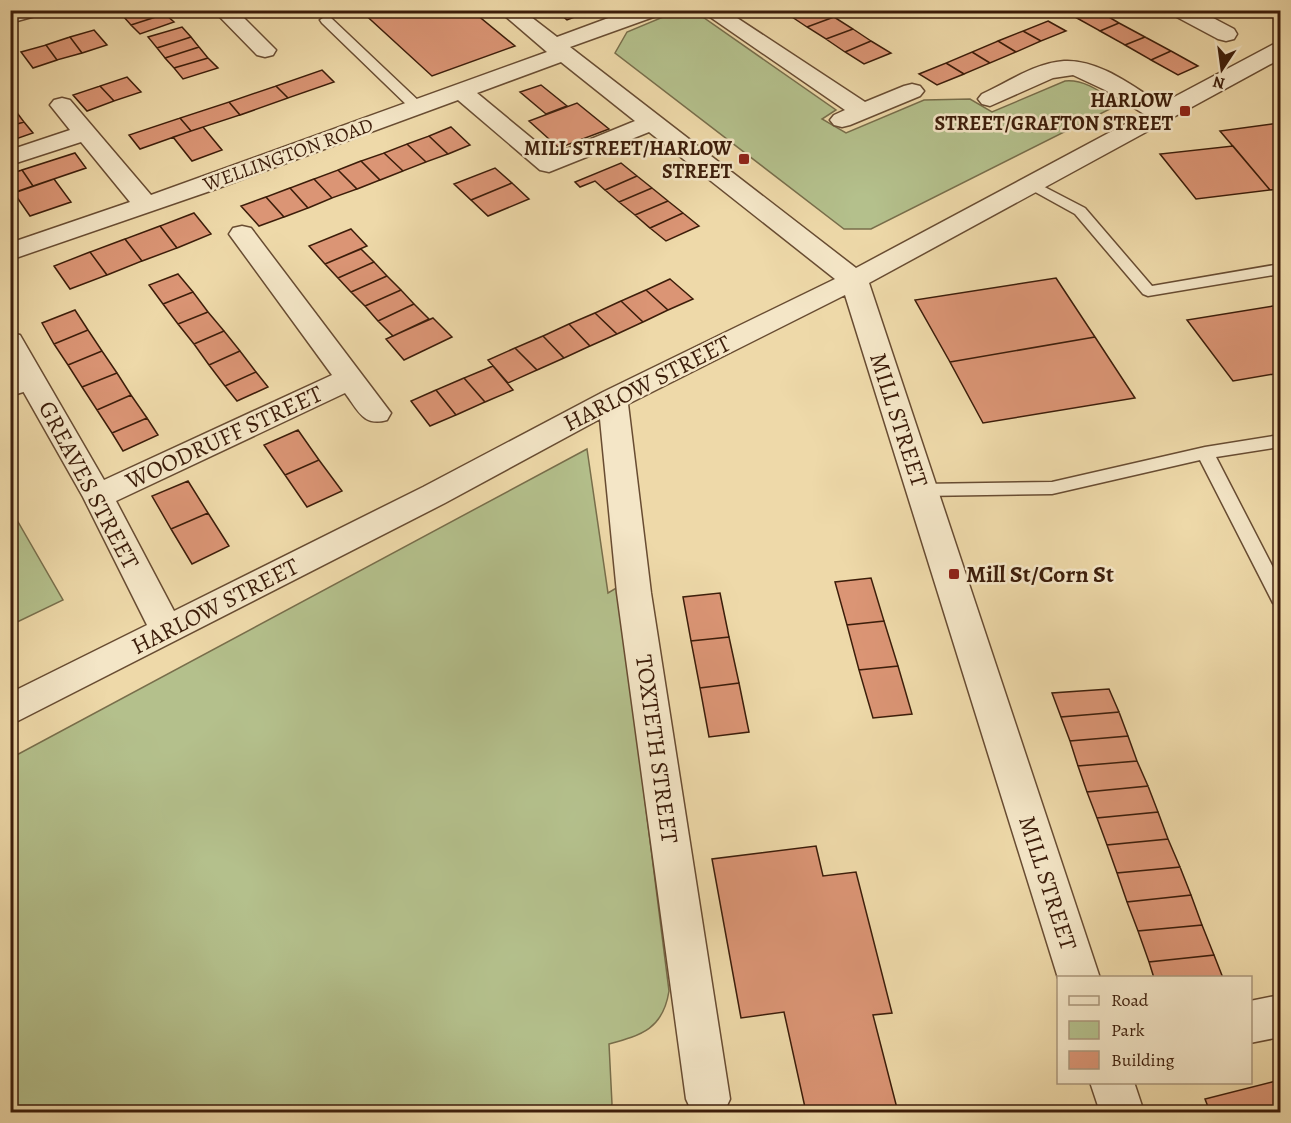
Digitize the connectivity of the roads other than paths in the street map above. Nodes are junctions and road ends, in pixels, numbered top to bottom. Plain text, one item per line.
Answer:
1 (31, 10) edge
2 (223, 10) edge
3 (508, 10) edge
4 (651, 10) edge
5 (710, 10) edge
6 (1181, 10) edge
7 (10, 17) edge
8 (326, 20) dead end
9 (1226, 34) dead end
10 (561, 49) junction
11 (265, 50) dead end
12 (1281, 50) edge
13 (461, 91) junction
14 (912, 91) dead end
15 (990, 99) dead end
16 (62, 105) dead end
17 (417, 107) junction
18 (861, 110) junction
19 (1162, 116) junction
20 (840, 121) dead end
21 (652, 122) junction
22 (85, 133) junction
23 (10, 158) edge
24 (1033, 185) junction
25 (145, 204) junction
26 (242, 234) dead end
27 (10, 252) edge
28 (1281, 269) edge
29 (854, 280) junction
30 (10, 342) edge
31 (351, 378) junction
32 (22, 387) edge
33 (613, 399) junction
34 (376, 414) dead end
35 (1281, 441) edge
36 (1205, 453) junction
37 (921, 490) junction
38 (98, 496) junction
39 (1281, 598) edge
40 (166, 629) junction
41 (10, 710) edge
42 (1078, 976) edge
43 (1281, 1016) edge
44 (1252, 1022) edge
45 (1112, 1084) edge
46 (708, 1099) dead end
47 (1122, 1113) edge

1 - 7 street
2 - 11 street
3 - 10 street
4 - 10 street, WELLINGTON ROAD
5 - 18 street
6 - 9 street
8 - 17 lane
10 - 13 street, WELLINGTON ROAD
10 - 21 street
12 - 19 street, HARLOW STREET
13 - 17 street, WELLINGTON ROAD
13 - 21 street
14 - 18 street
15 - 19 street
16 - 22 street
17 - 25 street, WELLINGTON ROAD
18 - 20 street
19 - 24 street, HARLOW STREET
21 - 29 street
22 - 23 street
22 - 25 street
24 - 28 lane
24 - 29 street, HARLOW STREET
25 - 27 street, WELLINGTON ROAD
26 - 31 street, WOODRUFF STREET
29 - 33 street, HARLOW STREET
29 - 37 street, MILL STREET
30 - 32 street, GREAVES STREET
31 - 34 street, WOODRUFF STREET
31 - 38 street, WOODRUFF STREET
32 - 38 street, GREAVES STREET
33 - 40 street, HARLOW STREET
33 - 46 street, TOXTETH STREET
35 - 36 lane
36 - 37 lane
36 - 39 lane
37 - 42 street, MILL STREET
38 - 40 street, GREAVES STREET
40 - 41 street, HARLOW STREET
43 - 44 street
45 - 47 street

